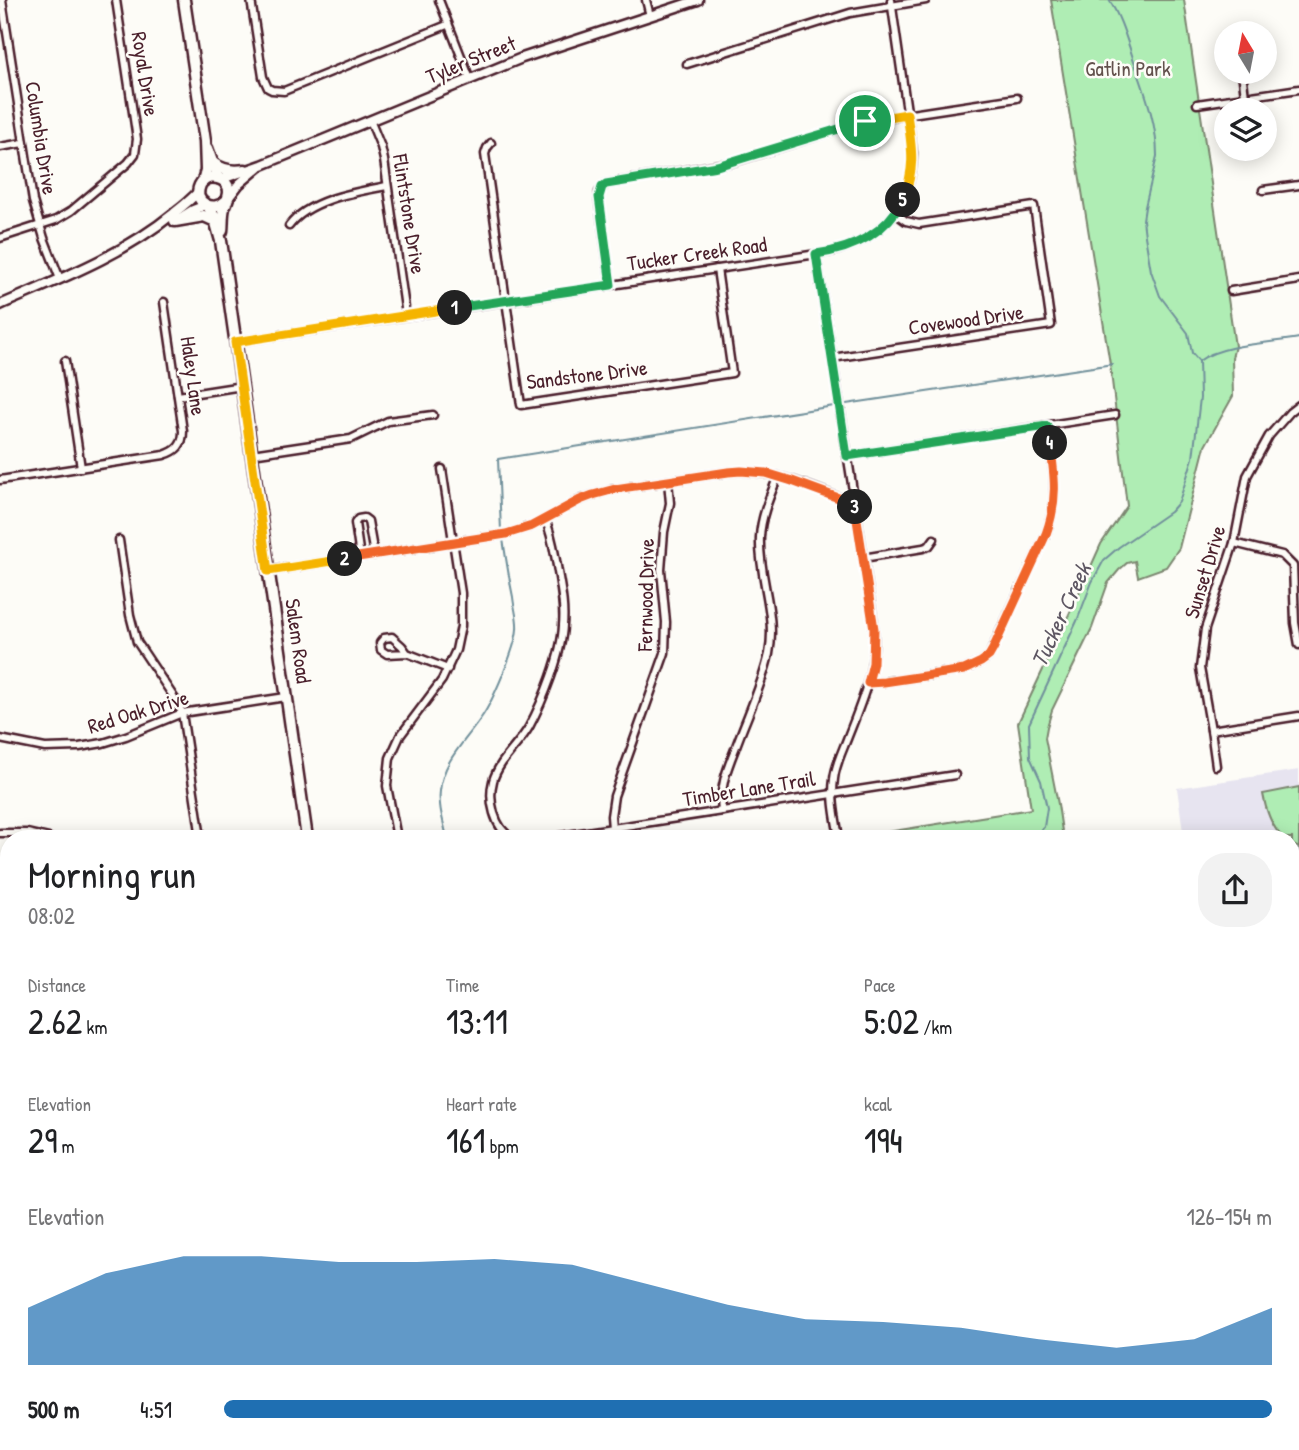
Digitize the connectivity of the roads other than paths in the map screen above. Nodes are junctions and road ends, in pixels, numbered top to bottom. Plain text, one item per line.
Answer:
1 (2, 0) edge
2 (116, 0) edge
3 (184, 0) edge
4 (251, 0) edge
5 (439, 0) edge
6 (646, 0) edge
7 (698, 0) edge
8 (926, 0) edge
9 (891, 3) edge
10 (650, 16) junction
11 (447, 25) junction
12 (5, 48) edge
13 (687, 64) dead end
14 (470, 79) junction
15 (1244, 84) edge
16 (1299, 89) edge
17 (1245, 96) junction
18 (1017, 98) dead end
19 (1198, 104) dead end
20 (907, 114) junction
21 (370, 120) junction
22 (205, 141) junction
23 (23, 143) junction
24 (491, 143) dead end
25 (0, 147) edge
26 (213, 163) junction
27 (262, 165) junction
28 (245, 170) junction
29 (220, 178) junction
30 (1299, 185) edge
31 (201, 186) junction
32 (387, 186) junction
33 (1263, 190) dead end
34 (227, 199) junction
35 (207, 206) junction
36 (895, 213) junction
37 (175, 221) junction
38 (215, 221) junction
39 (40, 225) junction
40 (289, 226) dead end
41 (155, 229) junction
42 (0, 238) edge
43 (221, 241) junction
44 (816, 254) junction
45 (717, 269) junction
46 (60, 279) junction
47 (1299, 280) edge
48 (611, 285) junction
49 (1231, 290) dead end
50 (505, 301) junction
51 (164, 302) dead end
52 (0, 305) edge
53 (407, 316) junction
54 (235, 342) junction
55 (832, 358) junction
56 (65, 361) dead end
57 (242, 386) junction
58 (178, 396) junction
59 (1299, 405) edge
60 (433, 415) dead end
61 (1115, 415) dead end
62 (1047, 426) junction
63 (252, 454) junction
64 (847, 456) junction
65 (80, 468) junction
66 (442, 469) dead end
67 (778, 476) junction
68 (0, 480) edge
69 (668, 481) junction
70 (855, 504) junction
71 (545, 519) junction
72 (119, 540) dead end
73 (934, 540) dead end
74 (453, 542) junction
75 (1234, 543) junction
76 (374, 555) junction
77 (359, 557) junction
78 (863, 558) junction
79 (268, 571) junction
80 (1299, 645) edge
81 (407, 653) dead end
82 (447, 670) junction
83 (868, 683) junction
84 (286, 697) junction
85 (183, 713) junction
86 (1299, 716) edge
87 (1211, 730) junction
88 (0, 739) edge
89 (1216, 766) dead end
90 (955, 775) dead end
91 (833, 794) junction
92 (722, 811) junction
93 (612, 828) junction
94 (200, 830) edge
95 (306, 830) edge
96 (395, 830) edge
97 (501, 830) edge
98 (599, 830) edge
99 (838, 830) edge

1 - 12 street, Columbia Drive
2 - 39 street, Royal Drive
3 - 22 main road
4 - 11 street
5 - 11 street
6 - 10 street
7 - 10 street, Tyler Street
8 - 9 street
9 - 13 street
9 - 20 street, Tucker Creek Road
10 - 14 street, Tyler Street
11 - 14 street
12 - 23 street, Columbia Drive
14 - 21 street, Tyler Street
15 - 17 street
16 - 17 street
17 - 19 street
18 - 20 street
20 - 36 street, Tucker Creek Road
20 - 48 street
21 - 27 street, Tyler Street
21 - 32 street, Flintstone Drive
22 - 26 main road
22 - 31 main road
23 - 25 street
23 - 39 street, Columbia Drive
24 - 50 street, Sandstone Drive
26 - 28 main road
26 - 29 main road
27 - 28 street, Tyler Street
27 - 34 street, Tyler Street
28 - 29 street, Tyler Street
29 - 31 main road
29 - 34 main road
30 - 33 street
31 - 35 main road
31 - 41 street
32 - 40 street
32 - 53 street, Flintstone Drive
34 - 35 main road
34 - 43 main road, Salem Road
35 - 37 street
35 - 38 main road, Salem Road
36 - 44 street, Tucker Creek Road
36 - 55 street, Covewood Drive
37 - 38 main road
37 - 41 street
38 - 43 main road, Salem Road
39 - 42 street
39 - 46 street, Columbia Drive
41 - 46 street
43 - 54 main road, Salem Road
44 - 45 street, Tucker Creek Road
44 - 55 street
45 - 48 street, Tucker Creek Road
45 - 50 street, Sandstone Drive
46 - 52 street
47 - 49 street
48 - 50 street, Tucker Creek Road
50 - 53 street, Tucker Creek Road
51 - 58 street, Haley Lane
53 - 54 street, Tucker Creek Road
54 - 57 main road, Salem Road
55 - 64 street
56 - 65 street
57 - 58 street
57 - 63 main road, Salem Road
58 - 65 street, Haley Lane
59 - 75 street, Sunset Drive
60 - 63 street
61 - 62 street
62 - 64 street
62 - 83 street
63 - 79 main road, Salem Road
64 - 70 street
65 - 68 street
66 - 74 street
67 - 69 street
67 - 70 street
67 - 92 street
69 - 71 street
69 - 93 street, Fernwood Drive
70 - 78 street
71 - 74 street
71 - 97 street
72 - 85 street
73 - 78 street
74 - 76 street
74 - 82 street
75 - 80 street
75 - 87 street, Sunset Drive
76 - 77 street
76 - 77 street
77 - 79 street
78 - 83 street
79 - 84 main road, Salem Road
81 - 82 street
82 - 96 street
83 - 91 street
84 - 85 street, Red Oak Drive
84 - 95 main road, Salem Road
85 - 88 street, Red Oak Drive
85 - 94 street
86 - 87 street
87 - 89 street, Sunset Drive
90 - 91 street, Timber Lane Trail
91 - 92 street, Timber Lane Trail
91 - 99 street
92 - 93 street, Timber Lane Trail
93 - 98 street, Timber Lane Trail

